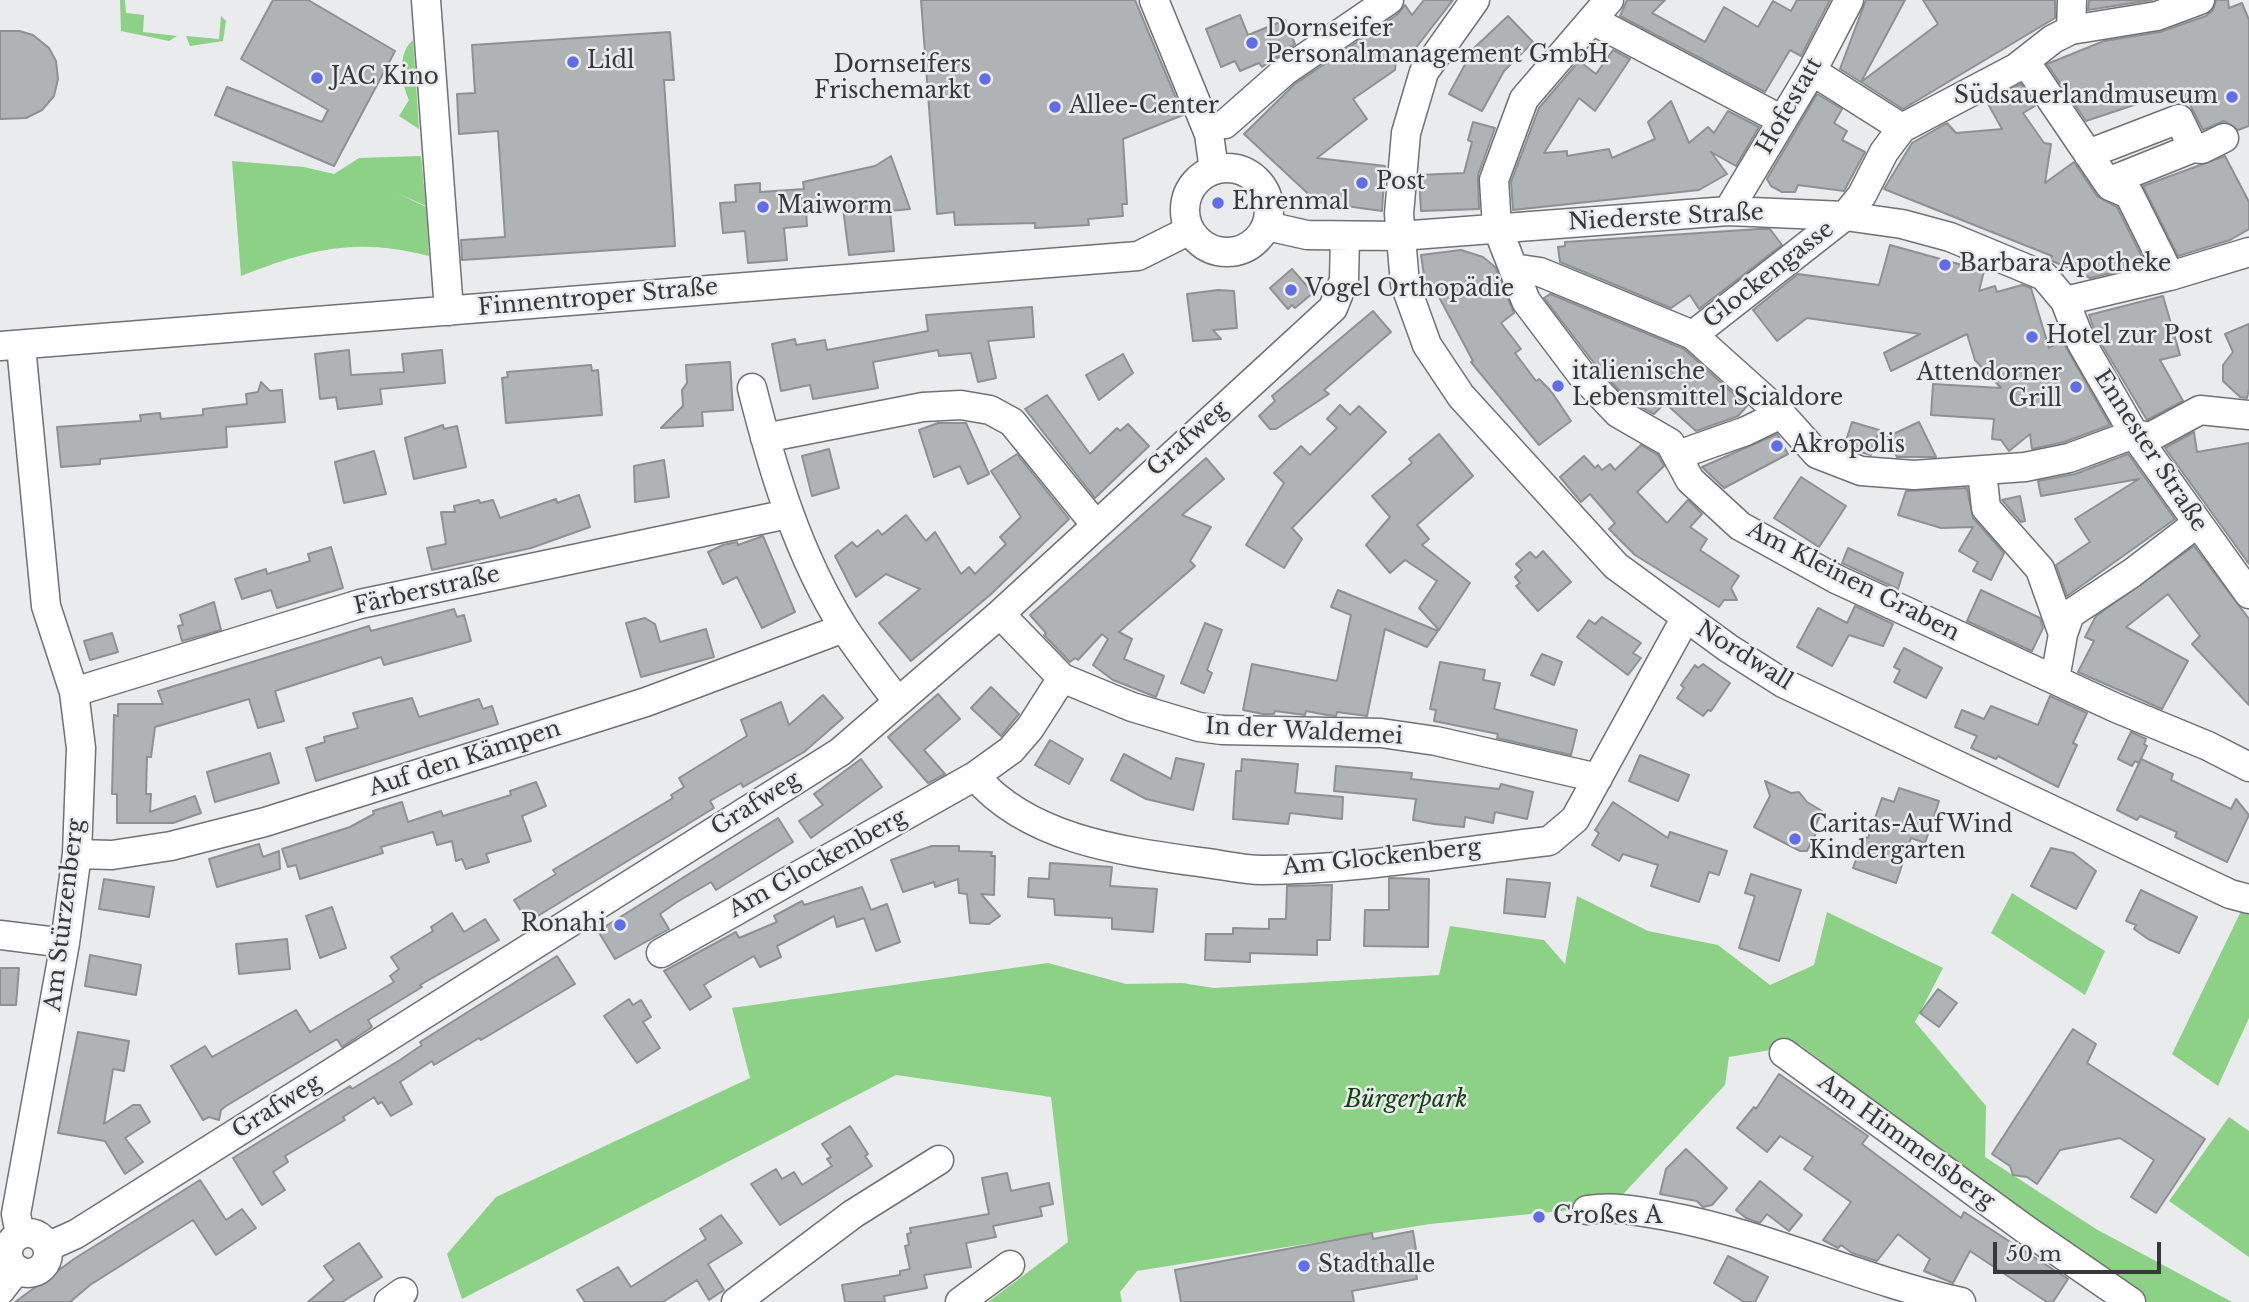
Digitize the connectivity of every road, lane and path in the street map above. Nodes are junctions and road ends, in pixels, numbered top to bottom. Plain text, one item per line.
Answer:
1 (426, 0) edge
2 (1154, 0) edge
3 (1175, 0) edge
4 (1389, 0) edge
5 (1475, 0) edge
6 (1849, 0) edge
7 (2071, 0) edge
8 (2200, 0) edge
9 (1601, 10) edge
10 (2071, 30) junction
11 (2025, 61) junction
12 (1812, 71) junction
13 (1782, 120) junction
14 (1225, 124) junction
15 (1902, 128) junction
16 (2224, 138) dead end
17 (2193, 148) junction
18 (2088, 154) junction
19 (1222, 169) junction
20 (2108, 183) junction
21 (1728, 211) junction
22 (1845, 216) junction
23 (1267, 226) junction
24 (1497, 227) junction
25 (1190, 230) junction
26 (1345, 236) junction
27 (1400, 236) junction
28 (2249, 252) edge
29 (1513, 268) junction
30 (2170, 276) junction
31 (2065, 301) junction
32 (449, 311) junction
33 (1693, 335) junction
34 (10, 346) edge
35 (752, 388) dead end
36 (1781, 414) junction
37 (2249, 415) edge
38 (2134, 434) junction
39 (765, 438) junction
40 (1678, 455) junction
41 (1982, 471) junction
42 (788, 514) junction
43 (1096, 524) junction
44 (2196, 524) junction
45 (2245, 584) edge
46 (1000, 614) junction
47 (1685, 619) junction
48 (844, 628) junction
49 (2063, 634) junction
50 (1062, 678) junction
51 (2055, 679) junction
52 (74, 692) junction
53 (898, 702) junction
54 (2249, 767) edge
55 (975, 776) junction
56 (1598, 778) junction
57 (77, 855) junction
58 (2249, 899) edge
59 (0, 935) edge
60 (65, 943) junction
61 (661, 953) dead end
62 (1784, 1053) dead end
63 (939, 1160) dead end
64 (1587, 1210) dead end
65 (20, 1234) junction
66 (47, 1247) junction
67 (1010, 1265) dead end
68 (8, 1280) edge
69 (736, 1302) edge
70 (960, 1302) edge
71 (1961, 1302) edge
72 (2131, 1302) edge

1 - 32 street
2 - 19 street
3 - 14 street
4 - 14 street
5 - 27 street, Nordwall
6 - 12 street, Hofestatt
7 - 10 street
8 - 10 street
9 - 13 street
9 - 24 street, Am Kleinen Graben
10 - 11 street
11 - 15 street
11 - 18 street
12 - 13 street, Hofestatt
12 - 15 street
13 - 21 street, Hofestatt
14 - 19 street
15 - 22 street, Glockengasse
16 - 17 street
17 - 18 street
17 - 20 street
18 - 20 street
19 - 23 street
19 - 25 street
20 - 30 street
21 - 22 street, Niederste Straße
21 - 24 street, Niederste Straße
22 - 31 street, Niederste Straße
22 - 33 street, Glockengasse
23 - 25 street
23 - 26 street, Niederste Straße
24 - 27 street, Niederste Straße
24 - 29 street, Am Kleinen Graben
25 - 32 street, Finnentroper Straße
26 - 27 street, Niederste Straße
26 - 43 street, Grafweg
27 - 47 street, Nordwall
28 - 30 street
29 - 33 street
29 - 40 street, Am Kleinen Graben
30 - 31 street
31 - 38 street, Ennester Straße
32 - 34 street, Finnentroper Straße
33 - 36 street
34 - 52 street, Am Stürzenberg
35 - 39 street
36 - 40 street
36 - 41 street
37 - 38 street
38 - 41 street
38 - 44 street, Ennester Straße
39 - 42 street
39 - 43 street
40 - 51 street, Am Kleinen Graben
41 - 49 street
42 - 48 street
42 - 52 street, Färberstraße
43 - 46 street, Grafweg
44 - 45 street, Ennester Straße
44 - 49 street
46 - 50 street, In der Waldemei
46 - 53 street, Grafweg
47 - 56 street, Am Glockenberg
47 - 58 street, Nordwall
48 - 53 street
48 - 57 street, Auf den Kämpen
49 - 51 street
50 - 55 street, Am Glockenberg
50 - 56 street, In der Waldemei
51 - 54 street, Am Kleinen Graben
52 - 57 street, Am Stürzenberg
53 - 66 street, Grafweg
55 - 56 street, Am Glockenberg
55 - 61 street, Am Glockenberg
57 - 60 street, Am Stürzenberg
59 - 60 street
60 - 65 street, Am Stürzenberg
62 - 72 street, Am Himmelsberg
63 - 69 street
64 - 71 street
65 - 66 street
65 - 68 street, Am Stürzenberg
66 - 68 street
67 - 70 street

